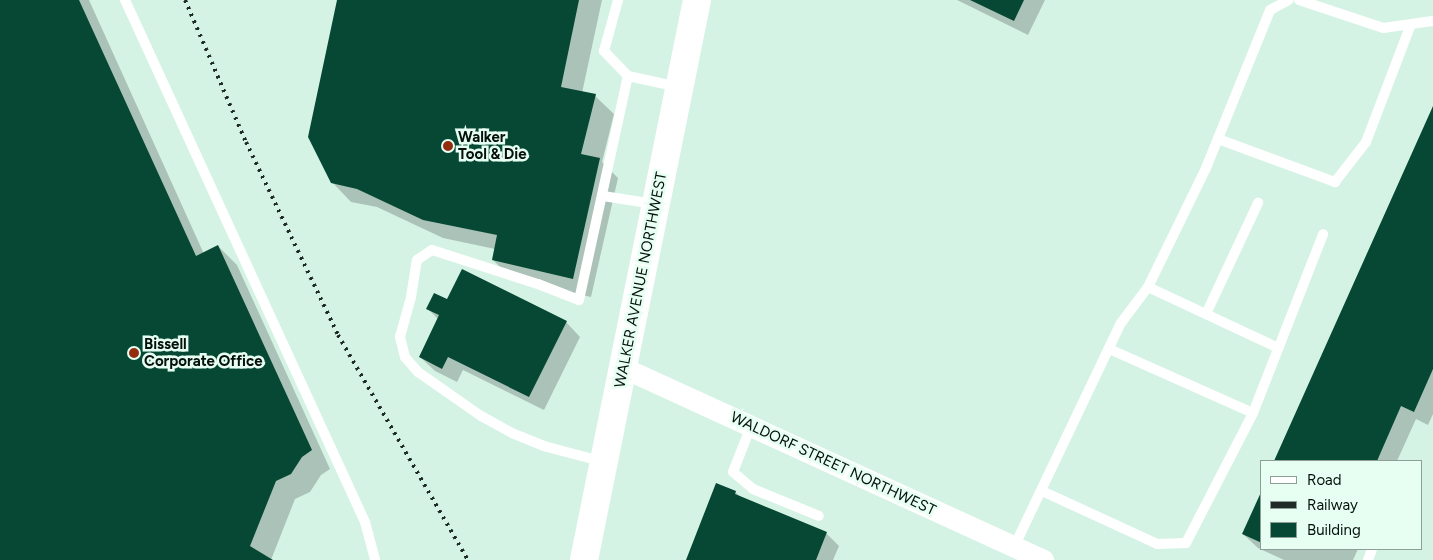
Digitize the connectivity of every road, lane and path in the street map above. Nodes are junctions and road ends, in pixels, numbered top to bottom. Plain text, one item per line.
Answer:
1 (125, 0) edge
2 (618, 0) edge
3 (697, 0) edge
4 (1289, 0) edge
5 (1299, 0) edge
6 (1433, 21) edge
7 (1411, 24) junction
8 (628, 76) junction
9 (679, 87) junction
10 (1218, 139) junction
11 (604, 196) junction
12 (1258, 203) dead end
13 (656, 204) junction
14 (1323, 234) dead end
15 (1148, 287) junction
16 (1206, 314) junction
17 (1278, 348) junction
18 (1109, 349) junction
19 (624, 368) junction
20 (1253, 413) junction
21 (751, 426) junction
22 (605, 462) junction
23 (1042, 491) junction
24 (819, 516) dead end
25 (1014, 547) junction
26 (375, 560) edge
27 (584, 560) edge
28 (1043, 560) edge

1 - 26 lane
2 - 8 lane
3 - 9 main road, WALKER AVENUE NORTHWEST
4 - 10 lane
5 - 7 lane
6 - 7 lane
7 - 10 lane
8 - 9 lane
8 - 11 lane
9 - 13 main road, WALKER AVENUE NORTHWEST
10 - 15 lane
11 - 13 lane
11 - 22 lane
12 - 16 lane
13 - 19 main road, WALKER AVENUE NORTHWEST
14 - 17 lane
15 - 16 lane
15 - 18 lane
16 - 17 lane
17 - 20 lane
18 - 20 lane
18 - 23 lane
19 - 21 street, WALDORF STREET NORTHWEST
19 - 22 main road, WALKER AVENUE NORTHWEST
20 - 23 lane
21 - 24 lane
21 - 25 street, WALDORF STREET NORTHWEST
22 - 27 main road, WALKER AVENUE NORTHWEST
23 - 25 lane
25 - 28 street, WALDORF STREET NORTHWEST

